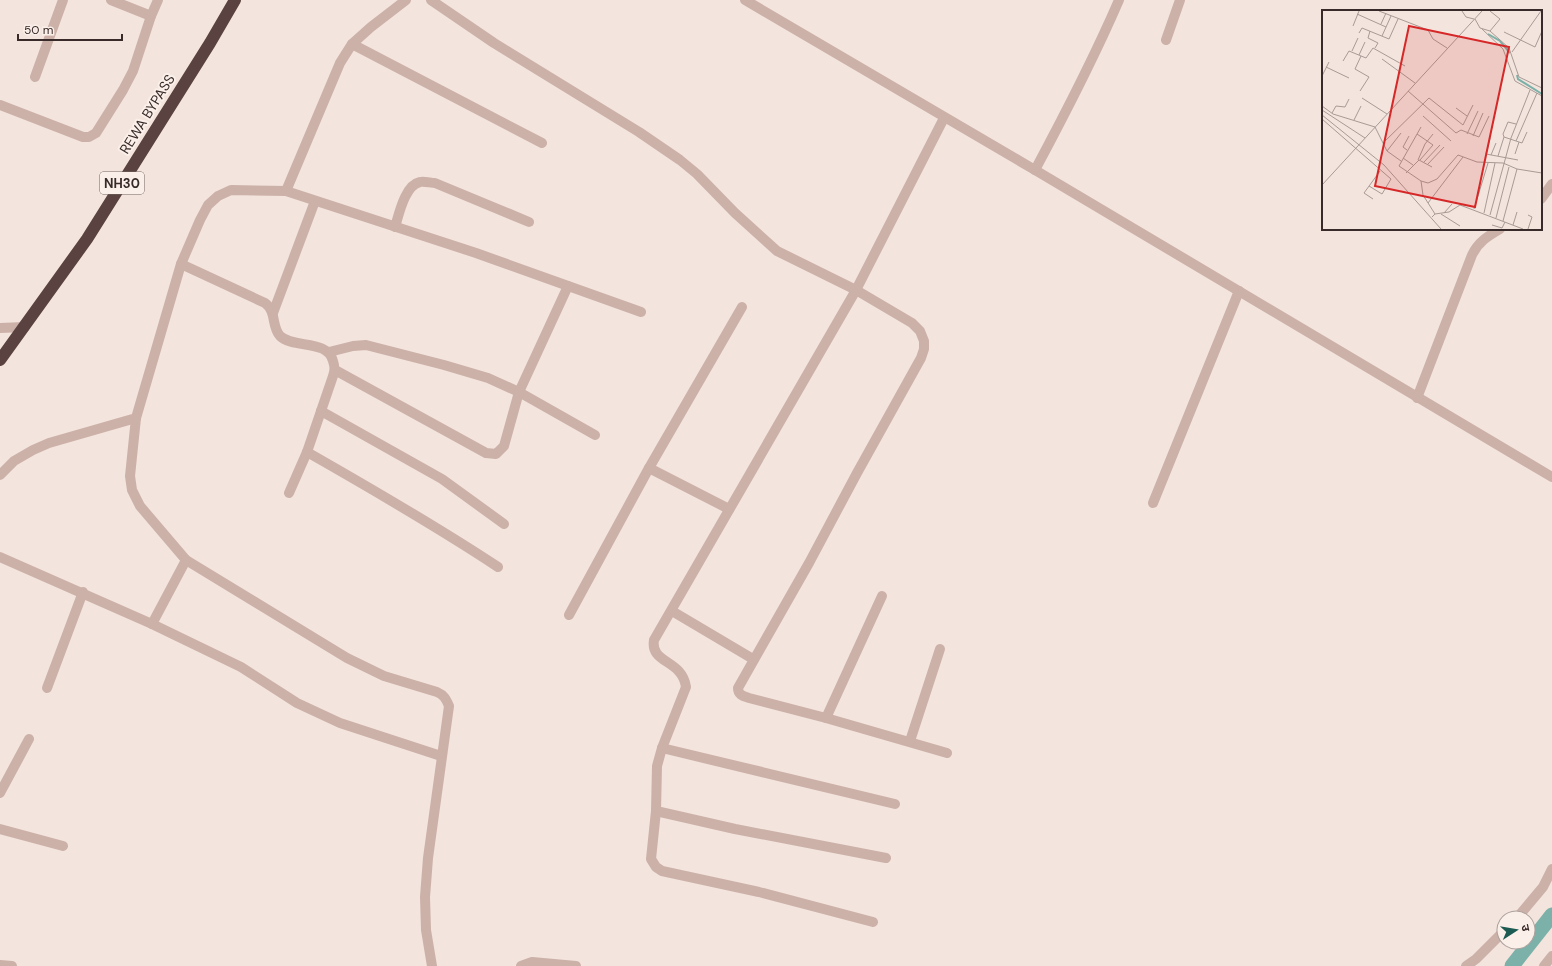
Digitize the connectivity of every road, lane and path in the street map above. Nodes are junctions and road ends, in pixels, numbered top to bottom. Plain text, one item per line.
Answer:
1 (63, 0) edge
2 (111, 0) edge
3 (158, 0) edge
4 (235, 0) edge
5 (406, 0) edge
6 (431, 0) edge
7 (745, 0) edge
8 (1119, 0) edge
9 (1180, 0) edge
10 (151, 16) junction
11 (1166, 40) dead end
12 (352, 44) junction
13 (35, 77) dead end
14 (0, 105) edge
15 (944, 118) junction
16 (542, 143) dead end
17 (1035, 170) junction
18 (1552, 184) edge
19 (286, 192) junction
20 (1542, 198) edge
21 (315, 201) junction
22 (529, 222) dead end
23 (395, 227) junction
24 (1498, 230) edge
25 (181, 264) junction
26 (568, 286) junction
27 (856, 290) junction
28 (1239, 291) junction
29 (742, 307) dead end
30 (641, 312) dead end
31 (273, 313) junction
32 (25, 327) junction
33 (0, 328) edge
34 (329, 352) junction
35 (0, 360) edge
36 (335, 370) junction
37 (520, 392) junction
38 (1418, 398) junction
39 (322, 411) junction
40 (136, 418) junction
41 (595, 436) dead end
42 (307, 452) junction
43 (649, 468) junction
44 (0, 475) edge
45 (1552, 477) edge
46 (289, 494) dead end
47 (1153, 503) dead end
48 (729, 510) junction
49 (504, 524) dead end
50 (0, 557) edge
51 (186, 560) junction
52 (498, 567) dead end
53 (83, 592) junction
54 (882, 596) dead end
55 (672, 611) junction
56 (569, 615) dead end
57 (152, 624) junction
58 (940, 649) dead end
59 (753, 659) junction
60 (46, 688) dead end
61 (826, 718) junction
62 (29, 738) dead end
63 (910, 741) junction
64 (662, 748) junction
65 (947, 752) dead end
66 (441, 756) junction
67 (0, 793) edge
68 (895, 804) dead end
69 (656, 811) junction
70 (0, 829) edge
71 (63, 846) dead end
72 (886, 858) dead end
73 (1552, 869) edge
74 (1524, 910) edge
75 (873, 922) dead end
76 (1496, 939) edge
77 (1552, 956) edge
78 (0, 965) edge
79 (12, 966) edge
80 (432, 966) edge
81 (521, 966) edge
82 (576, 966) edge
83 (1466, 966) edge
84 (1544, 966) edge

1 - 13 street
2 - 10 street
3 - 10 street
4 - 32 highway, REWA BYPASS / NH30
5 - 12 street
6 - 27 street
7 - 15 street
8 - 17 street
9 - 11 street
10 - 14 street
12 - 16 street
12 - 19 street
15 - 17 street
15 - 27 street
17 - 28 street
18 - 20 street
19 - 21 street
19 - 25 street
21 - 23 street
21 - 31 street
22 - 23 street
23 - 26 street
24 - 38 street
25 - 31 street
25 - 40 street
26 - 30 street
26 - 37 street
27 - 48 street
27 - 59 street
28 - 38 street
28 - 47 street
29 - 43 street
31 - 34 street
32 - 33 street
32 - 35 highway, REWA BYPASS / NH30
34 - 36 street
34 - 37 street
36 - 37 street
36 - 39 street
37 - 41 street
38 - 45 street
39 - 42 street
39 - 49 street
40 - 44 street
40 - 51 street
42 - 46 street
42 - 52 street
43 - 48 street
43 - 56 street
48 - 55 street
50 - 53 street
51 - 57 street
51 - 66 street
53 - 57 street
53 - 60 street
54 - 61 street
55 - 59 street
55 - 64 street
57 - 66 street
58 - 63 street
59 - 61 street
61 - 63 street
62 - 67 street
63 - 65 street
64 - 68 street
64 - 69 street
66 - 80 street
69 - 72 street
69 - 75 street
70 - 71 street
73 - 74 street
76 - 83 street
77 - 84 street
78 - 79 street
81 - 82 street

